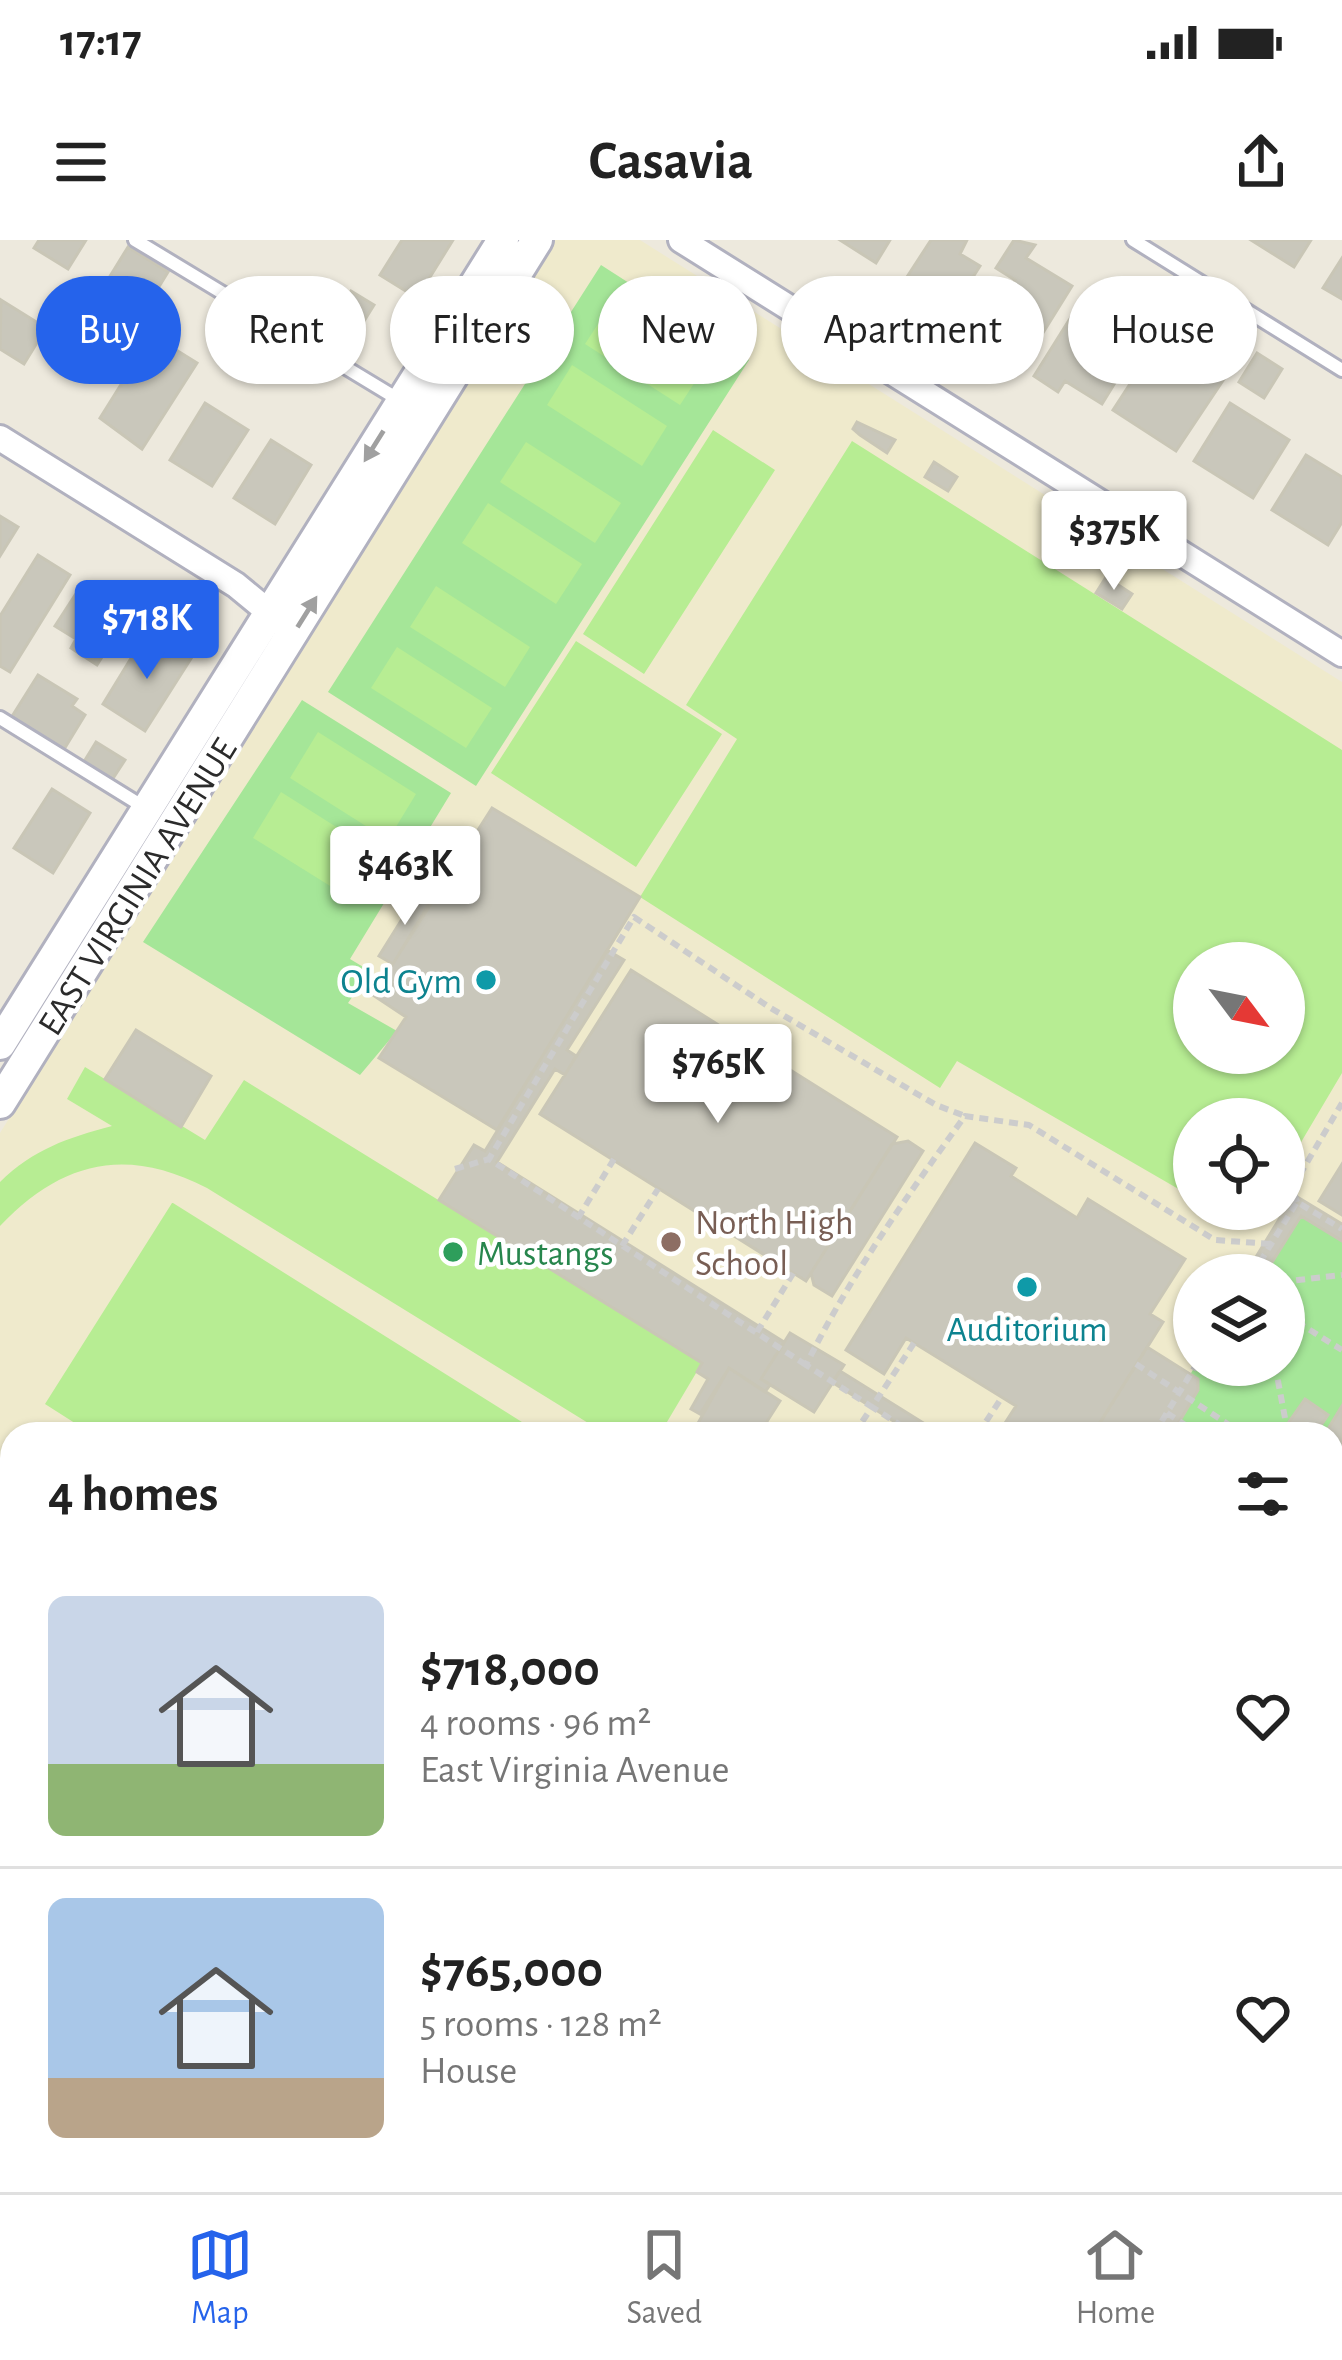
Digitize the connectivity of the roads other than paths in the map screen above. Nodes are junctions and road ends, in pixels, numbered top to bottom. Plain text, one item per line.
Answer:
1 (135, 240) edge
2 (503, 240) edge
3 (537, 240) edge
4 (681, 240) edge
5 (1133, 240) edge
6 (1342, 370) edge
7 (402, 402) junction
8 (0, 438) edge
9 (270, 613) junction
10 (1342, 653) edge
11 (0, 718) edge
12 (146, 809) junction
13 (3, 1031) edge
14 (0, 1103) edge

1 - 7 lane
2 - 7 street, EAST VIRGINIA AVENUE
14 -> 3 street, EAST VIRGINIA AVENUE
4 - 10 street
5 - 6 lane
7 -> 9 street, EAST VIRGINIA AVENUE
8 - 9 street
9 - 12 street, EAST VIRGINIA AVENUE
11 - 12 lane
12 - 13 street, EAST VIRGINIA AVENUE

